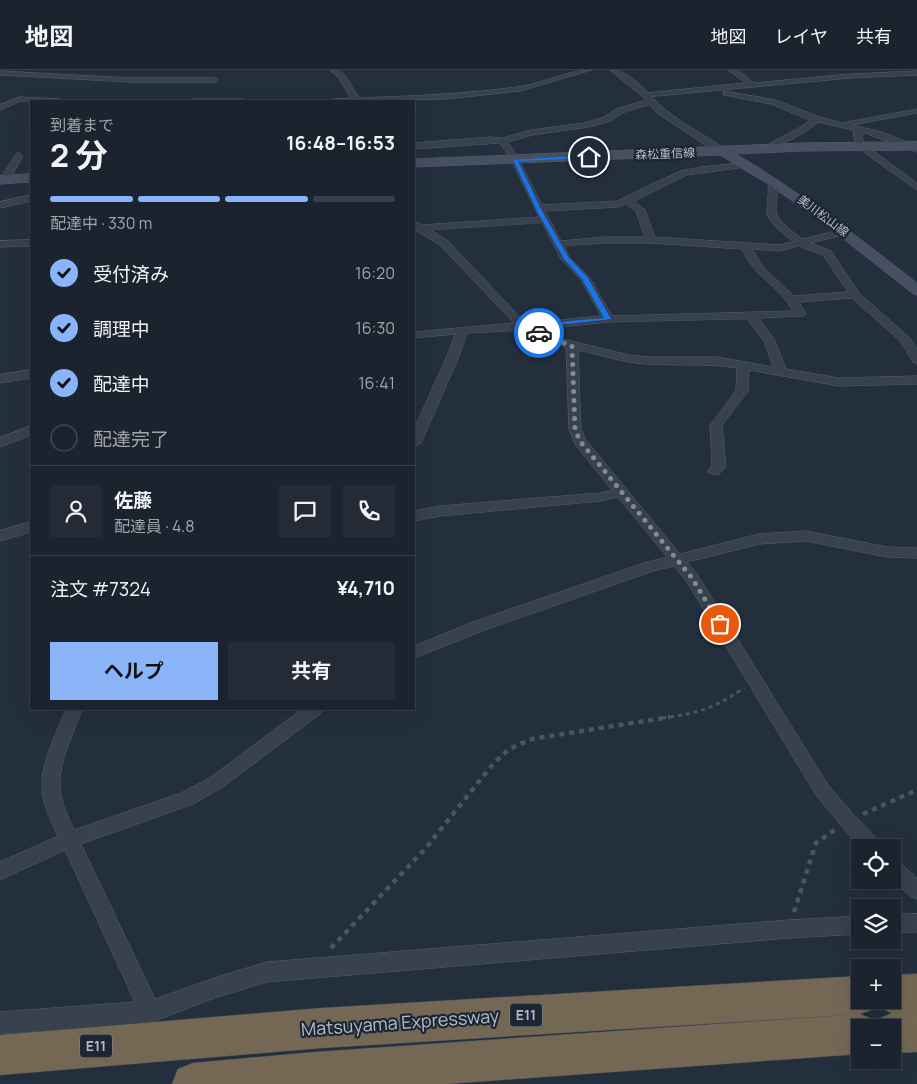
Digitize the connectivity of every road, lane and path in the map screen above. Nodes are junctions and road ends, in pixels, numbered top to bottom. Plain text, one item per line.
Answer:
1 (217, 70) edge
2 (334, 70) edge
3 (588, 70) edge
4 (615, 70) edge
5 (733, 70) edge
6 (917, 73) edge
7 (0, 74) edge
8 (781, 76) dead end
9 (790, 82) junction
10 (753, 86) junction
11 (707, 90) junction
12 (212, 94) edge
13 (648, 98) junction
14 (40, 100) edge
15 (198, 100) edge
16 (238, 100) edge
17 (356, 100) edge
18 (0, 108) edge
19 (917, 111) edge
20 (904, 113) junction
21 (816, 119) junction
22 (917, 120) edge
23 (839, 125) junction
24 (857, 129) junction
25 (503, 141) junction
26 (415, 146) edge
27 (861, 146) junction
28 (914, 147) edge
29 (774, 148) junction
30 (722, 151) junction
31 (19, 156) dead end
32 (515, 160) junction
33 (415, 162) edge
34 (745, 164) junction
35 (30, 178) edge
36 (2, 180) edge
37 (773, 181) junction
38 (917, 187) edge
39 (30, 198) edge
40 (627, 202) junction
41 (0, 205) edge
42 (539, 208) junction
43 (545, 220) junction
44 (415, 227) edge
45 (844, 232) junction
46 (651, 240) junction
47 (30, 243) edge
48 (800, 243) junction
49 (0, 244) edge
50 (558, 244) junction
51 (746, 246) junction
52 (917, 290) edge
53 (855, 295) junction
54 (791, 299) junction
55 (750, 315) junction
56 (608, 319) junction
57 (525, 326) junction
58 (462, 330) junction
59 (415, 335) edge
60 (572, 346) junction
61 (917, 360) edge
62 (743, 365) junction
63 (780, 371) junction
64 (30, 374) edge
65 (0, 379) edge
66 (917, 380) edge
67 (30, 430) edge
68 (415, 441) edge
69 (0, 443) edge
70 (714, 470) dead end
71 (620, 492) junction
72 (415, 516) edge
73 (30, 527) edge
74 (0, 536) edge
75 (917, 553) edge
76 (676, 560) junction
77 (415, 652) edge
78 (755, 680) junction
79 (74, 710) edge
80 (313, 710) edge
81 (917, 790) edge
82 (847, 821) junction
83 (70, 839) junction
84 (864, 839) edge
85 (0, 871) edge
86 (901, 876) edge
87 (917, 890) edge
88 (917, 923) edge
89 (901, 924) edge
90 (851, 926) edge
91 (788, 929) junction
92 (312, 969) junction
93 (917, 993) edge
94 (901, 994) edge
95 (851, 996) edge
96 (150, 1012) junction
97 (0, 1022) edge
98 (917, 1032) edge
99 (901, 1033) edge
100 (851, 1035) edge
101 (0, 1055) edge
102 (193, 1084) edge

1 - 12 street
2 - 17 street
3 - 17 street
4 - 13 street
5 - 10 street
6 - 9 street
7 - 12 street
8 - 9 street
9 - 10 street
10 - 11 street
11 - 13 street
11 - 21 street
12 - 15 street
12 - 16 street
13 - 25 street
13 - 30 street
14 - 18 street
19 - 20 street
20 - 22 street
20 - 23 street
21 - 23 street
21 - 29 street
23 - 24 street
24 - 27 street
24 - 28 street
25 - 26 street
25 - 32 street
27 - 28 main road, 森松重信線
27 - 29 main road, 森松重信線
27 - 38 street
29 - 30 main road, 森松重信線
30 - 32 main road, 森松重信線
30 - 34 main road, 美川松山線
31 - 36 street
32 - 33 main road, 森松重信線
32 - 42 street
34 - 37 main road, 美川松山線
34 - 40 street
35 - 36 main road
37 - 45 main road, 美川松山線
37 - 48 street
39 - 41 street
40 - 42 street
40 - 46 street
42 - 43 street
43 - 44 street
43 - 50 street
44 - 57 street
45 - 48 street
45 - 52 main road, 美川松山線
46 - 50 street
46 - 51 street
47 - 49 street
48 - 51 street
48 - 53 street
50 - 56 street
51 - 54 street
53 - 54 street
53 - 61 street
54 - 55 street
55 - 56 street
55 - 63 street
56 - 57 street
57 - 58 street
57 - 60 street
58 - 59 street
58 - 68 street
60 - 62 street
60 - 71 street
62 - 63 street
62 - 70 street
63 - 66 street
64 - 65 street
67 - 69 street
71 - 72 street
71 - 76 street
73 - 74 street
75 - 76 street
76 - 77 street
76 - 78 street
78 - 82 street
78 - 92 path
79 - 83 street
80 - 83 street
81 - 82 path
82 - 84 street
82 - 91 path
83 - 85 street
83 - 96 street
86 - 87 street
88 - 89 street
90 - 91 street
91 - 92 street
92 - 96 street
93 - 94 highway
95 - 101 highway, Matsuyama Expressway / E11
96 - 97 street
98 - 99 highway
100 - 102 highway

